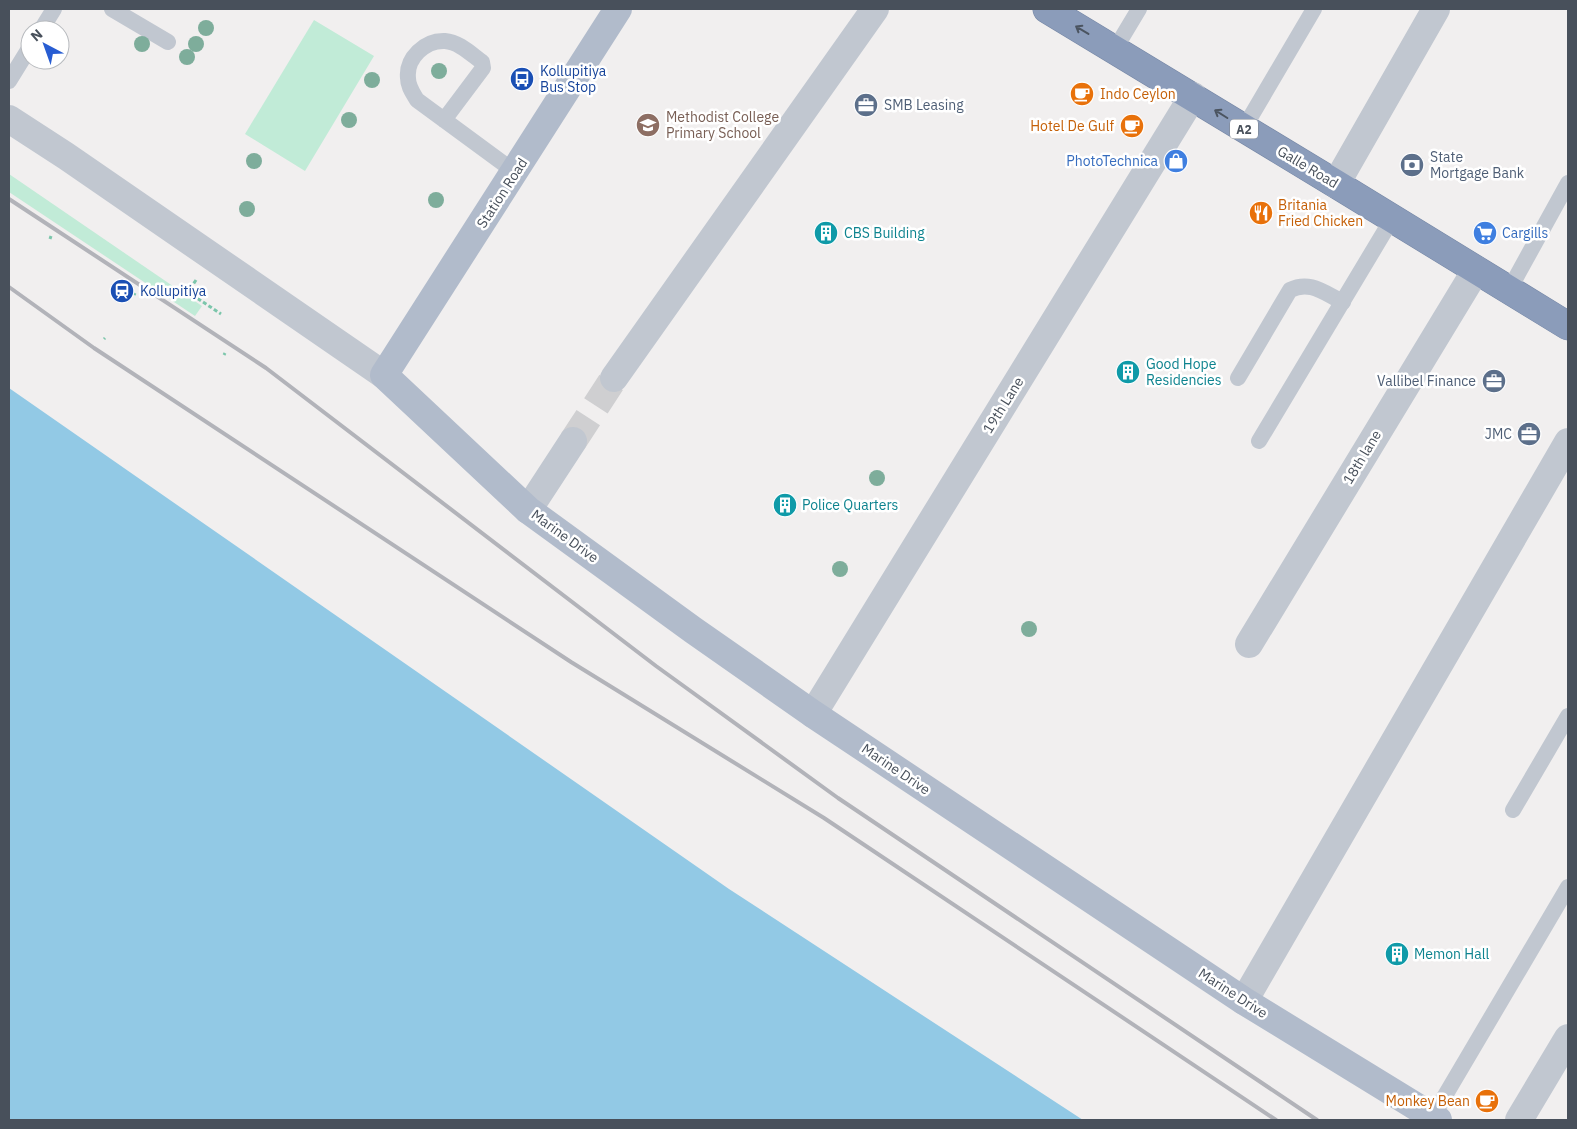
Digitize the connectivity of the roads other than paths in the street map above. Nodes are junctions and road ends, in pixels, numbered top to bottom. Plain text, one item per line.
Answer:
1 (54, 9) edge
2 (112, 9) edge
3 (618, 9) edge
4 (876, 9) edge
5 (1047, 9) edge
6 (1139, 9) edge
7 (1314, 9) edge
8 (1436, 9) edge
9 (47, 20) edge
10 (168, 42) dead end
11 (1115, 49) junction
12 (20, 63) edge
13 (9, 81) edge
14 (1193, 96) junction
15 (9, 120) edge
16 (444, 120) junction
17 (1244, 128) junction
18 (515, 172) junction
19 (1568, 183) edge
20 (1336, 184) junction
21 (1392, 219) junction
22 (1476, 270) junction
23 (1509, 290) junction
24 (1343, 302) junction
25 (1568, 326) edge
26 (384, 376) junction
27 (614, 378) tunnel mouth
28 (1238, 378) dead end
29 (573, 441) tunnel mouth
30 (1259, 441) dead end
31 (1568, 442) edge
32 (528, 510) junction
33 (1249, 644) dead end
34 (813, 714) junction
35 (1568, 716) edge
36 (1513, 810) dead end
37 (1568, 887) edge
38 (1244, 1001) junction
39 (1568, 1038) edge
40 (1436, 1118) edge
41 (1519, 1120) edge

1 - 9 lane
2 - 10 lane
3 - 18 main road, Station Road
4 - 27 street
11 -> 5 highway, Galle Road / A2
6 - 11 lane
7 - 17 lane
8 - 20 street
11 - 14 highway, Galle Road / A2
12 - 13 lane
17 -> 14 highway, Galle Road / A2
14 - 34 street, 19th Lane
15 - 26 street
16 - 16 lane
16 - 18 lane
17 - 20 highway, Galle Road / A2
18 - 26 main road, Station Road
19 - 23 lane
20 - 21 highway, Galle Road / A2
21 - 22 highway, Galle Road / A2
21 - 24 lane
22 - 23 highway, Galle Road / A2
22 - 33 street, 18th lane
23 - 25 highway, Galle Road / A2
24 - 28 lane
24 - 30 lane
26 - 32 main road, Marine Drive
29 - 32 street
31 - 38 street
32 - 34 main road, Marine Drive
34 - 38 main road, Marine Drive
35 - 36 lane
37 - 40 lane
38 - 40 main road, Marine Drive
39 - 41 street

